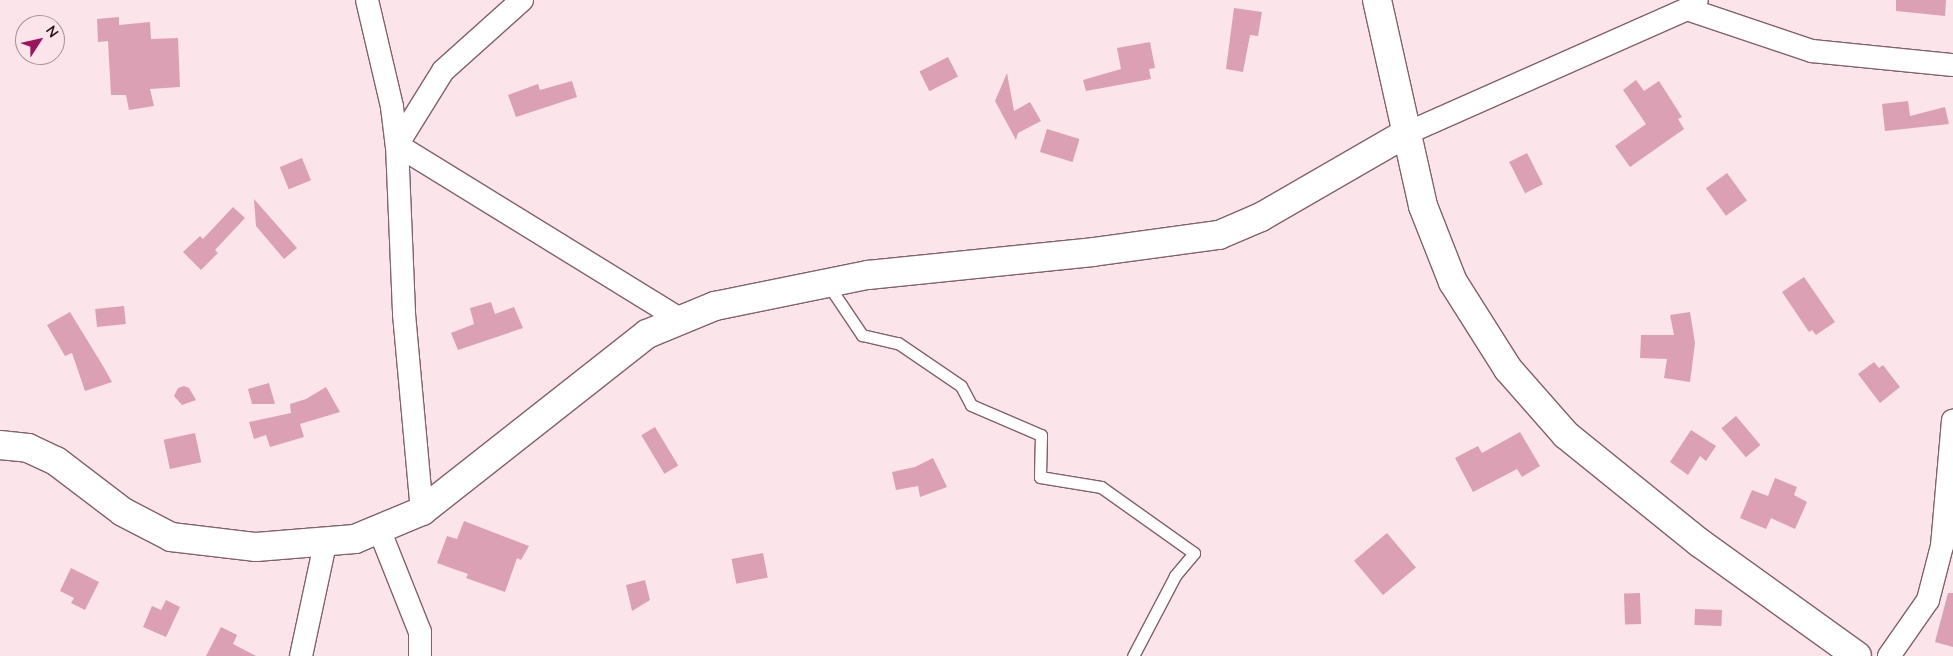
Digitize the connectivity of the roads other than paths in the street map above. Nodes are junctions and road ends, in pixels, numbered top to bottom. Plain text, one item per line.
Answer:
1 (367, 0) edge
2 (522, 0) edge
3 (1377, 0) edge
4 (1692, 5) edge
5 (1953, 65) edge
6 (1405, 134) junction
7 (397, 145) junction
8 (827, 283) junction
9 (682, 320) junction
10 (1952, 434) edge
11 (0, 445) edge
12 (422, 510) junction
13 (379, 530) junction
14 (325, 544) junction
15 (1845, 653) edge
16 (301, 656) edge
17 (420, 656) edge
18 (1133, 656) edge
19 (1889, 656) edge

1 - 7 street
2 - 7 street
3 - 6 street
4 - 5 street
4 - 6 street
6 - 8 street
6 - 15 street
7 - 9 street
7 - 12 street
8 - 9 street
8 - 18 lane
9 - 12 street
10 - 19 street
11 - 14 street
12 - 13 street
13 - 14 street
13 - 17 street
14 - 16 street

